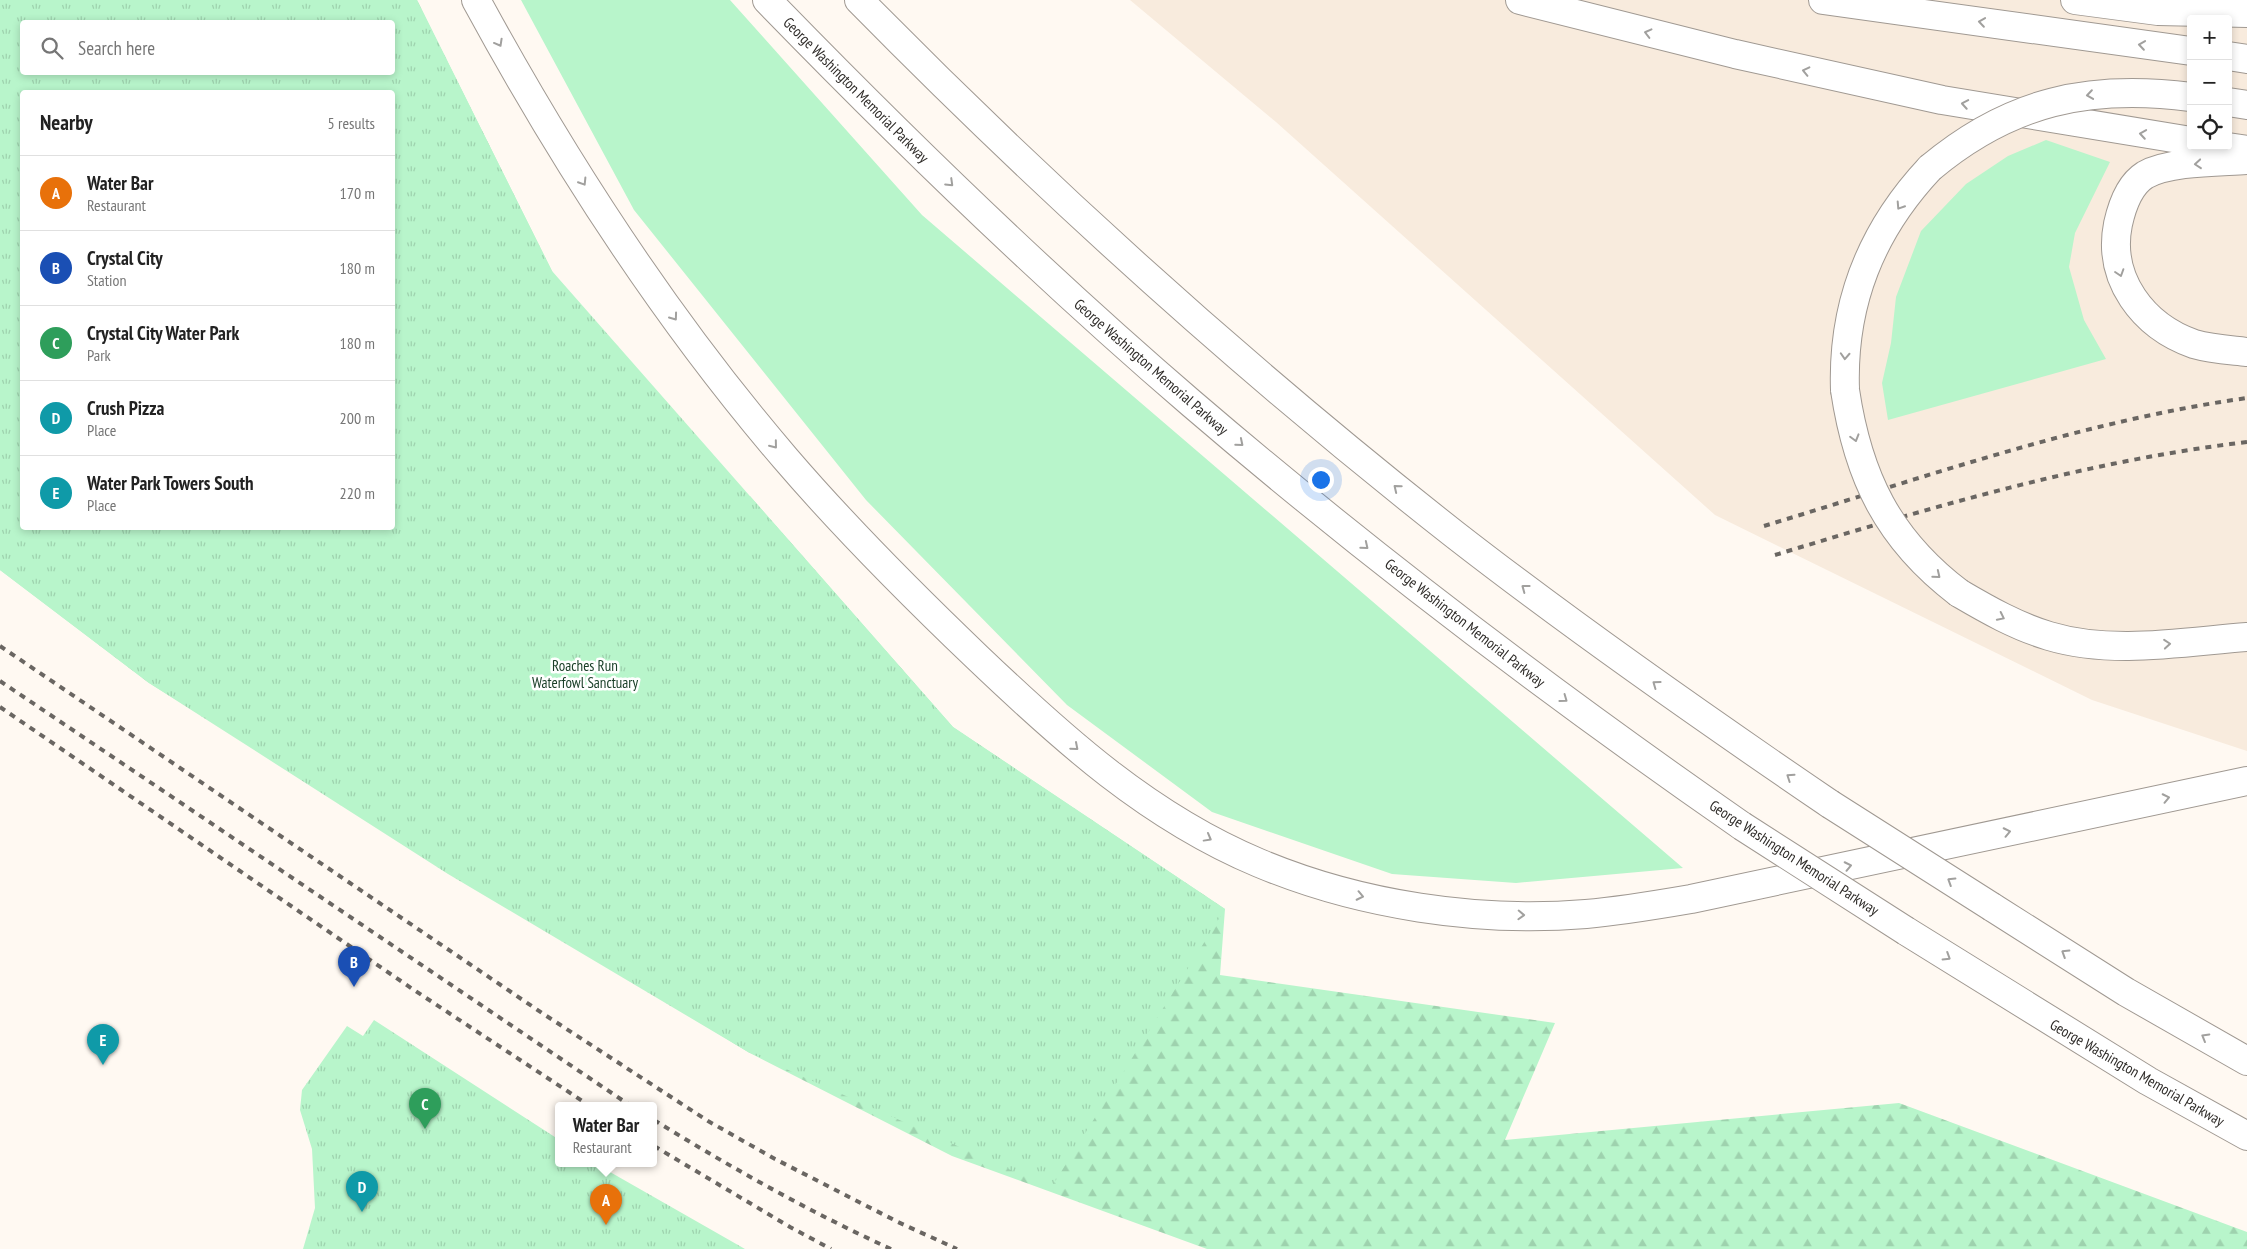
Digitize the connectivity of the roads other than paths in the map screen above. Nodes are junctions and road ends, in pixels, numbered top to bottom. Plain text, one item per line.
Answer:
1 (476, 0) edge
2 (766, 0) edge
3 (859, 0) edge
4 (1520, 0) edge
5 (1823, 0) edge
6 (2075, 0) edge
7 (2247, 13) edge
8 (2187, 50) edge
9 (2232, 57) edge
10 (2247, 59) edge
11 (2187, 97) edge
12 (2232, 103) edge
13 (2247, 105) edge
14 (2187, 141) edge
15 (2232, 148) edge
16 (2247, 150) edge
17 (2247, 160) edge
18 (2247, 352) edge
19 (2247, 637) edge
20 (2247, 781) edge
21 (2247, 1061) edge
22 (2247, 1136) edge

1 -> 20 main road
2 -> 22 main road, George Washington Memorial Parkway, bridge
21 -> 3 main road, bridge
14 -> 4 main road
8 -> 5 main road
6 - 7 main road
9 - 10 main road
11 -> 19 main road, bridge
12 - 13 main road
15 - 16 main road
17 -> 18 main road

